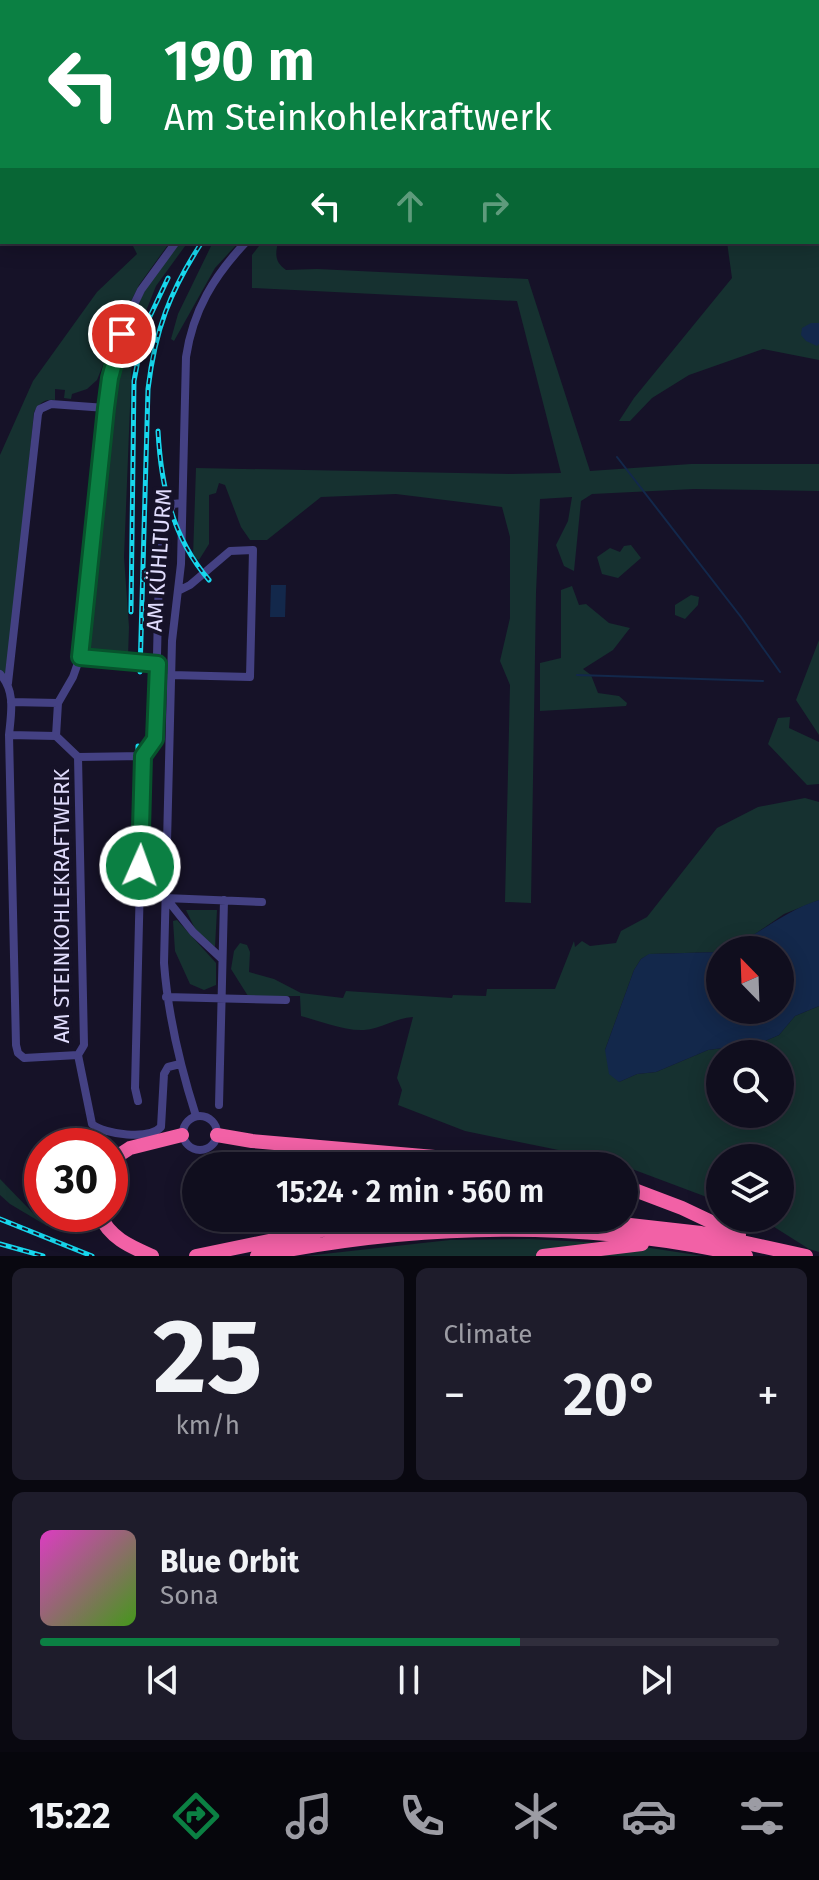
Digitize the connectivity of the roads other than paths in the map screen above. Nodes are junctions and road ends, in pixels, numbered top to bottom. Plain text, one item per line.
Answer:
1 (175, 244) edge
2 (244, 244) edge
3 (106, 408) junction
4 (182, 503) junction
5 (178, 591) junction
6 (80, 657) junction
7 (158, 664) junction
8 (0, 674) edge
9 (171, 675) junction
10 (8, 683) junction
11 (11, 702) junction
12 (58, 703) junction
13 (9, 735) junction
14 (56, 736) junction
15 (143, 756) junction
16 (78, 757) junction
17 (165, 898) junction
18 (224, 900) junction
19 (262, 902) dead end
20 (222, 959) junction
21 (166, 997) junction
22 (220, 999) junction
23 (286, 1000) dead end
24 (78, 1055) junction
25 (180, 1064) junction
26 (138, 1101) dead end
27 (219, 1105) dead end
28 (196, 1116) junction
29 (182, 1135) junction
30 (217, 1135) junction
31 (128, 1149) edge
32 (378, 1152) edge
33 (638, 1191) edge
34 (638, 1224) edge
35 (110, 1232) edge
36 (312, 1232) edge
37 (672, 1241) junction
38 (750, 1250) edge
39 (152, 1256) edge
40 (196, 1256) edge
41 (257, 1256) edge
42 (543, 1256) edge
43 (806, 1256) edge

1 - 3 street, AM STEINKOHLEKRAFTWERK
2 - 4 street, AM KÜHLTURM
3 - 6 street, AM STEINKOHLEKRAFTWERK
3 - 10 street, AM STEINKOHLEKRAFTWERK
4 - 5 street, AM KÜHLTURM
4 - 7 street
5 - 9 street, AM KÜHLTURM
5 - 9 street
6 - 7 street
6 - 12 street, AM STEINKOHLEKRAFTWERK
7 - 15 street
8 - 10 street
9 - 17 street, AM KÜHLTURM
10 - 11 street, AM STEINKOHLEKRAFTWERK
11 - 12 street
11 - 13 street, AM STEINKOHLEKRAFTWERK
12 - 14 street, AM STEINKOHLEKRAFTWERK
13 - 14 street, AM STEINKOHLEKRAFTWERK
13 - 24 street, AM STEINKOHLEKRAFTWERK
14 - 16 street, AM STEINKOHLEKRAFTWERK
15 - 16 street, AM STEINKOHLEKRAFTWERK
15 - 26 street
16 - 24 street, AM STEINKOHLEKRAFTWERK
17 - 18 street
17 - 20 street
17 - 21 street, AM KÜHLTURM
18 - 19 street
18 - 20 street
20 - 22 street
21 - 22 street
21 - 25 street, AM KÜHLTURM
22 - 23 street
22 - 27 street
24 - 25 street, AM STEINKOHLEKRAFTWERK
25 - 28 street, AM KÜHLTURM
28 - 29 street
28 - 30 street
29 - 30 street
29 - 31 highway
30 - 32 highway
33 - 38 highway
34 - 38 highway
35 - 39 highway
36 - 40 highway
37 - 38 highway
37 - 41 highway
37 - 42 highway
38 - 43 highway

